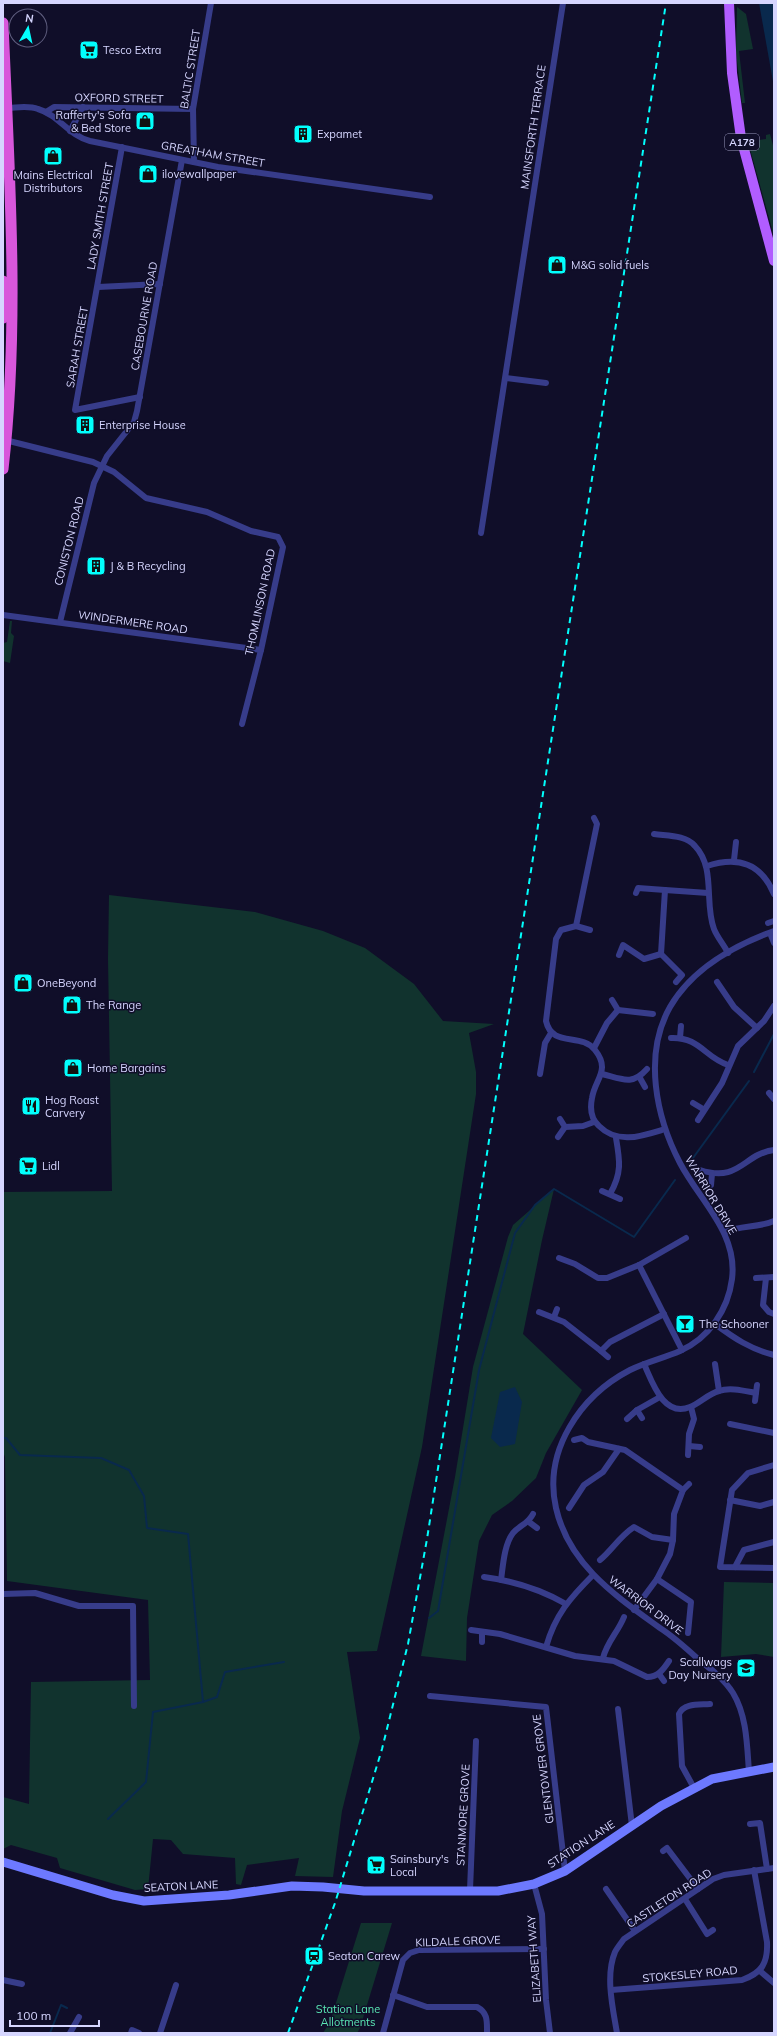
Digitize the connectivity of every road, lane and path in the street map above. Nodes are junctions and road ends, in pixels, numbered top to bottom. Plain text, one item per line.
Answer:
1 (211, 3) edge
2 (563, 3) edge
3 (729, 4) edge
4 (3, 23) edge
5 (83, 107) junction
6 (5, 108) edge
7 (193, 109) junction
8 (46, 112) junction
9 (70, 132) junction
10 (122, 147) junction
11 (182, 160) junction
12 (194, 162) junction
13 (430, 197) dead end
14 (774, 260) edge
15 (3, 281) edge
16 (160, 284) junction
17 (98, 288) junction
18 (3, 318) edge
19 (506, 378) junction
20 (546, 383) dead end
21 (140, 397) junction
22 (5, 440) edge
23 (102, 466) junction
24 (3, 469) edge
25 (481, 533) dead end
26 (4, 615) edge
27 (60, 622) junction
28 (261, 650) junction
29 (242, 724) dead end
30 (594, 818) dead end
31 (654, 834) dead end
32 (736, 842) dead end
33 (734, 860) junction
34 (707, 866) junction
35 (665, 890) junction
36 (636, 893) dead end
37 (708, 894) junction
38 (774, 894) edge
39 (576, 926) junction
40 (590, 930) dead end
41 (772, 932) edge
42 (774, 943) edge
43 (728, 953) junction
44 (661, 954) junction
45 (619, 955) dead end
46 (676, 982) dead end
47 (717, 982) dead end
48 (612, 1000) dead end
49 (774, 1006) edge
50 (618, 1010) junction
51 (654, 1014) dead end
52 (681, 1026) dead end
53 (757, 1028) junction
54 (551, 1034) junction
55 (671, 1038) dead end
56 (680, 1038) junction
57 (594, 1048) junction
58 (728, 1065) junction
59 (647, 1069) dead end
60 (540, 1074) dead end
61 (602, 1074) junction
62 (640, 1078) junction
63 (645, 1087) dead end
64 (769, 1093) dead end
65 (774, 1099) edge
66 (693, 1103) dead end
67 (703, 1109) junction
68 (560, 1118) dead end
69 (698, 1120) dead end
70 (594, 1122) junction
71 (565, 1127) junction
72 (665, 1129) junction
73 (558, 1137) dead end
74 (616, 1138) junction
75 (774, 1150) edge
76 (700, 1170) dead end
77 (712, 1174) junction
78 (711, 1185) dead end
79 (602, 1190) dead end
80 (610, 1194) junction
81 (620, 1199) dead end
82 (774, 1221) edge
83 (725, 1232) junction
84 (686, 1238) dead end
85 (559, 1258) dead end
86 (639, 1265) junction
87 (774, 1277) edge
88 (756, 1278) dead end
89 (766, 1278) junction
90 (557, 1309) dead end
91 (539, 1312) dead end
92 (664, 1314) junction
93 (774, 1314) edge
94 (554, 1317) junction
95 (715, 1324) junction
96 (682, 1350) junction
97 (601, 1351) junction
98 (774, 1355) edge
99 (608, 1357) dead end
100 (644, 1364) junction
101 (715, 1364) dead end
102 (757, 1385) dead end
103 (719, 1391) junction
104 (756, 1393) junction
105 (660, 1398) junction
106 (755, 1401) dead end
107 (691, 1407) junction
108 (637, 1410) junction
109 (642, 1418) dead end
110 (628, 1419) dead end
111 (730, 1424) dead end
112 (774, 1433) edge
113 (574, 1440) dead end
114 (689, 1446) junction
115 (700, 1447) dead end
116 (618, 1449) junction
117 (688, 1455) dead end
118 (774, 1465) edge
119 (689, 1484) dead end
120 (683, 1490) junction
121 (569, 1493) dead end
122 (576, 1498) junction
123 (730, 1500) junction
124 (774, 1502) edge
125 (569, 1508) dead end
126 (533, 1514) dead end
127 (529, 1522) junction
128 (537, 1528) dead end
129 (673, 1540) junction
130 (774, 1542) edge
131 (600, 1560) dead end
132 (735, 1567) junction
133 (774, 1568) edge
134 (593, 1575) junction
135 (484, 1577) dead end
136 (657, 1579) junction
137 (501, 1580) junction
138 (3, 1594) edge
139 (566, 1604) junction
140 (634, 1610) junction
141 (624, 1617) dead end
142 (471, 1630) dead end
143 (482, 1632) junction
144 (688, 1633) dead end
145 (482, 1642) dead end
146 (546, 1647) junction
147 (603, 1658) junction
148 (669, 1661) dead end
149 (659, 1674) junction
150 (664, 1681) dead end
151 (430, 1696) dead end
152 (710, 1704) dead end
153 (134, 1706) dead end
154 (618, 1709) dead end
155 (476, 1741) dead end
156 (774, 1768) edge
157 (749, 1772) junction
158 (694, 1788) junction
159 (750, 1824) dead end
160 (632, 1826) junction
161 (663, 1851) dead end
162 (3, 1862) edge
163 (771, 1868) edge
164 (754, 1870) junction
165 (565, 1871) junction
166 (534, 1884) junction
167 (698, 1889) junction
168 (470, 1890) junction
169 (606, 1890) dead end
170 (364, 1891) joint
171 (685, 1899) junction
172 (713, 1930) dead end
173 (635, 1931) junction
174 (544, 1949) junction
175 (760, 1971) junction
176 (3, 1980) edge
177 (774, 1983) edge
178 (22, 1984) dead end
179 (176, 1985) dead end
180 (611, 1990) junction
181 (393, 1995) junction
182 (78, 2017) dead end
183 (70, 2033) edge
184 (131, 2033) edge
185 (139, 2033) edge
186 (160, 2033) edge
187 (383, 2033) edge
188 (487, 2033) edge
189 (550, 2033) edge
190 (618, 2033) edge

1 - 7 street, BALTIC STREET
2 - 19 street, MAINSFORTH TERRACE
3 - 14 main road, A178
4 - 6 highway
5 - 7 street, OXFORD STREET
5 - 8 street, OXFORD STREET
5 - 9 street
6 - 8 street, GREATHAM STREET
6 - 22 highway
7 - 12 street, BALTIC STREET
8 - 9 street, GREATHAM STREET
9 - 10 street, GREATHAM STREET
10 - 11 street, GREATHAM STREET
10 - 17 street, LADY SMITH STREET
11 - 12 street, GREATHAM STREET
11 - 16 street, CASEBOURNE ROAD
12 - 13 street, GREATHAM STREET
15 - 18 highway
16 - 17 street
16 - 21 street, CASEBOURNE ROAD
17 - 21 street, SARAH STREET
19 - 20 street
19 - 25 street, MAINSFORTH TERRACE
21 - 23 street, CASEBOURNE ROAD
22 - 23 street, THOMLINSON ROAD
22 - 24 highway
23 - 27 street, CONISTON ROAD
23 - 28 street, THOMLINSON ROAD
26 - 27 street, WINDERMERE ROAD
27 - 28 street, WINDERMERE ROAD
28 - 29 street, THOMLINSON ROAD
30 - 39 street
31 - 34 street
32 - 33 street
33 - 34 street
33 - 38 street
34 - 37 street
35 - 36 street
35 - 37 street
35 - 44 street
37 - 43 street
39 - 40 street
39 - 54 street
41 - 42 street
41 - 43 street, WARRIOR DRIVE
43 - 72 street, WARRIOR DRIVE
44 - 45 street
44 - 46 street
47 - 53 street
48 - 50 street
49 - 53 street
50 - 51 street
50 - 57 street
52 - 56 street
53 - 58 street
54 - 57 street
54 - 60 street
55 - 56 street
56 - 58 street
57 - 61 street
58 - 67 street
59 - 62 street
61 - 62 street
61 - 70 street
62 - 63 street
64 - 65 street
66 - 67 street
67 - 69 street
68 - 71 street
70 - 71 street
70 - 74 street
71 - 73 street
72 - 74 street
72 - 83 street, WARRIOR DRIVE
74 - 80 street
75 - 77 street
76 - 77 street
77 - 78 street
79 - 80 street
80 - 81 street
82 - 83 street
83 - 95 street, WARRIOR DRIVE
84 - 86 street
85 - 86 street
86 - 92 street
87 - 89 street
88 - 89 street
89 - 93 street
90 - 94 street
91 - 94 street
92 - 96 street
92 - 97 street
94 - 97 street
95 - 96 street, WARRIOR DRIVE
95 - 98 street
96 - 100 street, WARRIOR DRIVE
97 - 99 street
100 - 105 street
100 - 134 street, WARRIOR DRIVE
101 - 103 street
102 - 104 street
103 - 104 street
103 - 107 street
104 - 106 street
105 - 107 street
105 - 108 street
107 - 114 street
108 - 109 street
108 - 110 street
111 - 112 street
113 - 116 street
114 - 115 street
114 - 117 street
116 - 120 street
116 - 122 street
118 - 123 street
119 - 120 street
120 - 129 street
121 - 122 street
122 - 125 street
123 - 124 street
123 - 132 street
126 - 127 street
127 - 128 street
127 - 137 street
129 - 131 street
129 - 136 street
130 - 132 street
132 - 133 street
134 - 139 street
134 - 140 street, WARRIOR DRIVE
135 - 137 street
136 - 140 street
136 - 144 street
137 - 139 street
138 - 153 street
139 - 146 street
140 - 157 street, WARRIOR DRIVE
141 - 147 street
142 - 143 street
143 - 145 street
143 - 146 street
146 - 147 street
147 - 149 street
148 - 149 street
149 - 150 street
151 - 165 street, GLENTOWER GROVE
152 - 158 street
154 - 160 street
155 - 168 street, STANMORE GROVE
156 - 157 main road, STATION LANE
157 - 158 main road, STATION LANE
158 - 160 main road, STATION LANE
159 - 163 street
160 - 165 main road, STATION LANE
161 - 167 street
162 - 170 main road, SEATON LANE
163 - 164 street, CASTLETON ROAD
164 - 167 street, CASTLETON ROAD
164 - 175 street
165 - 166 main road, STATION LANE
166 - 168 main road, STATION LANE
166 - 174 street, ELIZABETH WAY
167 - 171 street, CASTLETON ROAD
168 - 170 main road, STATION LANE
169 - 173 street
171 - 172 street
171 - 173 street, CASTLETON ROAD
173 - 180 street, CASTLETON ROAD
174 - 181 street, KILDALE GROVE
174 - 189 street, ELIZABETH WAY
175 - 177 street
175 - 180 street, STOKESLEY ROAD
176 - 178 street
179 - 186 street
180 - 190 street, CASTLETON ROAD
181 - 187 street, KILDALE GROVE
181 - 188 street
182 - 183 street
184 - 185 street

